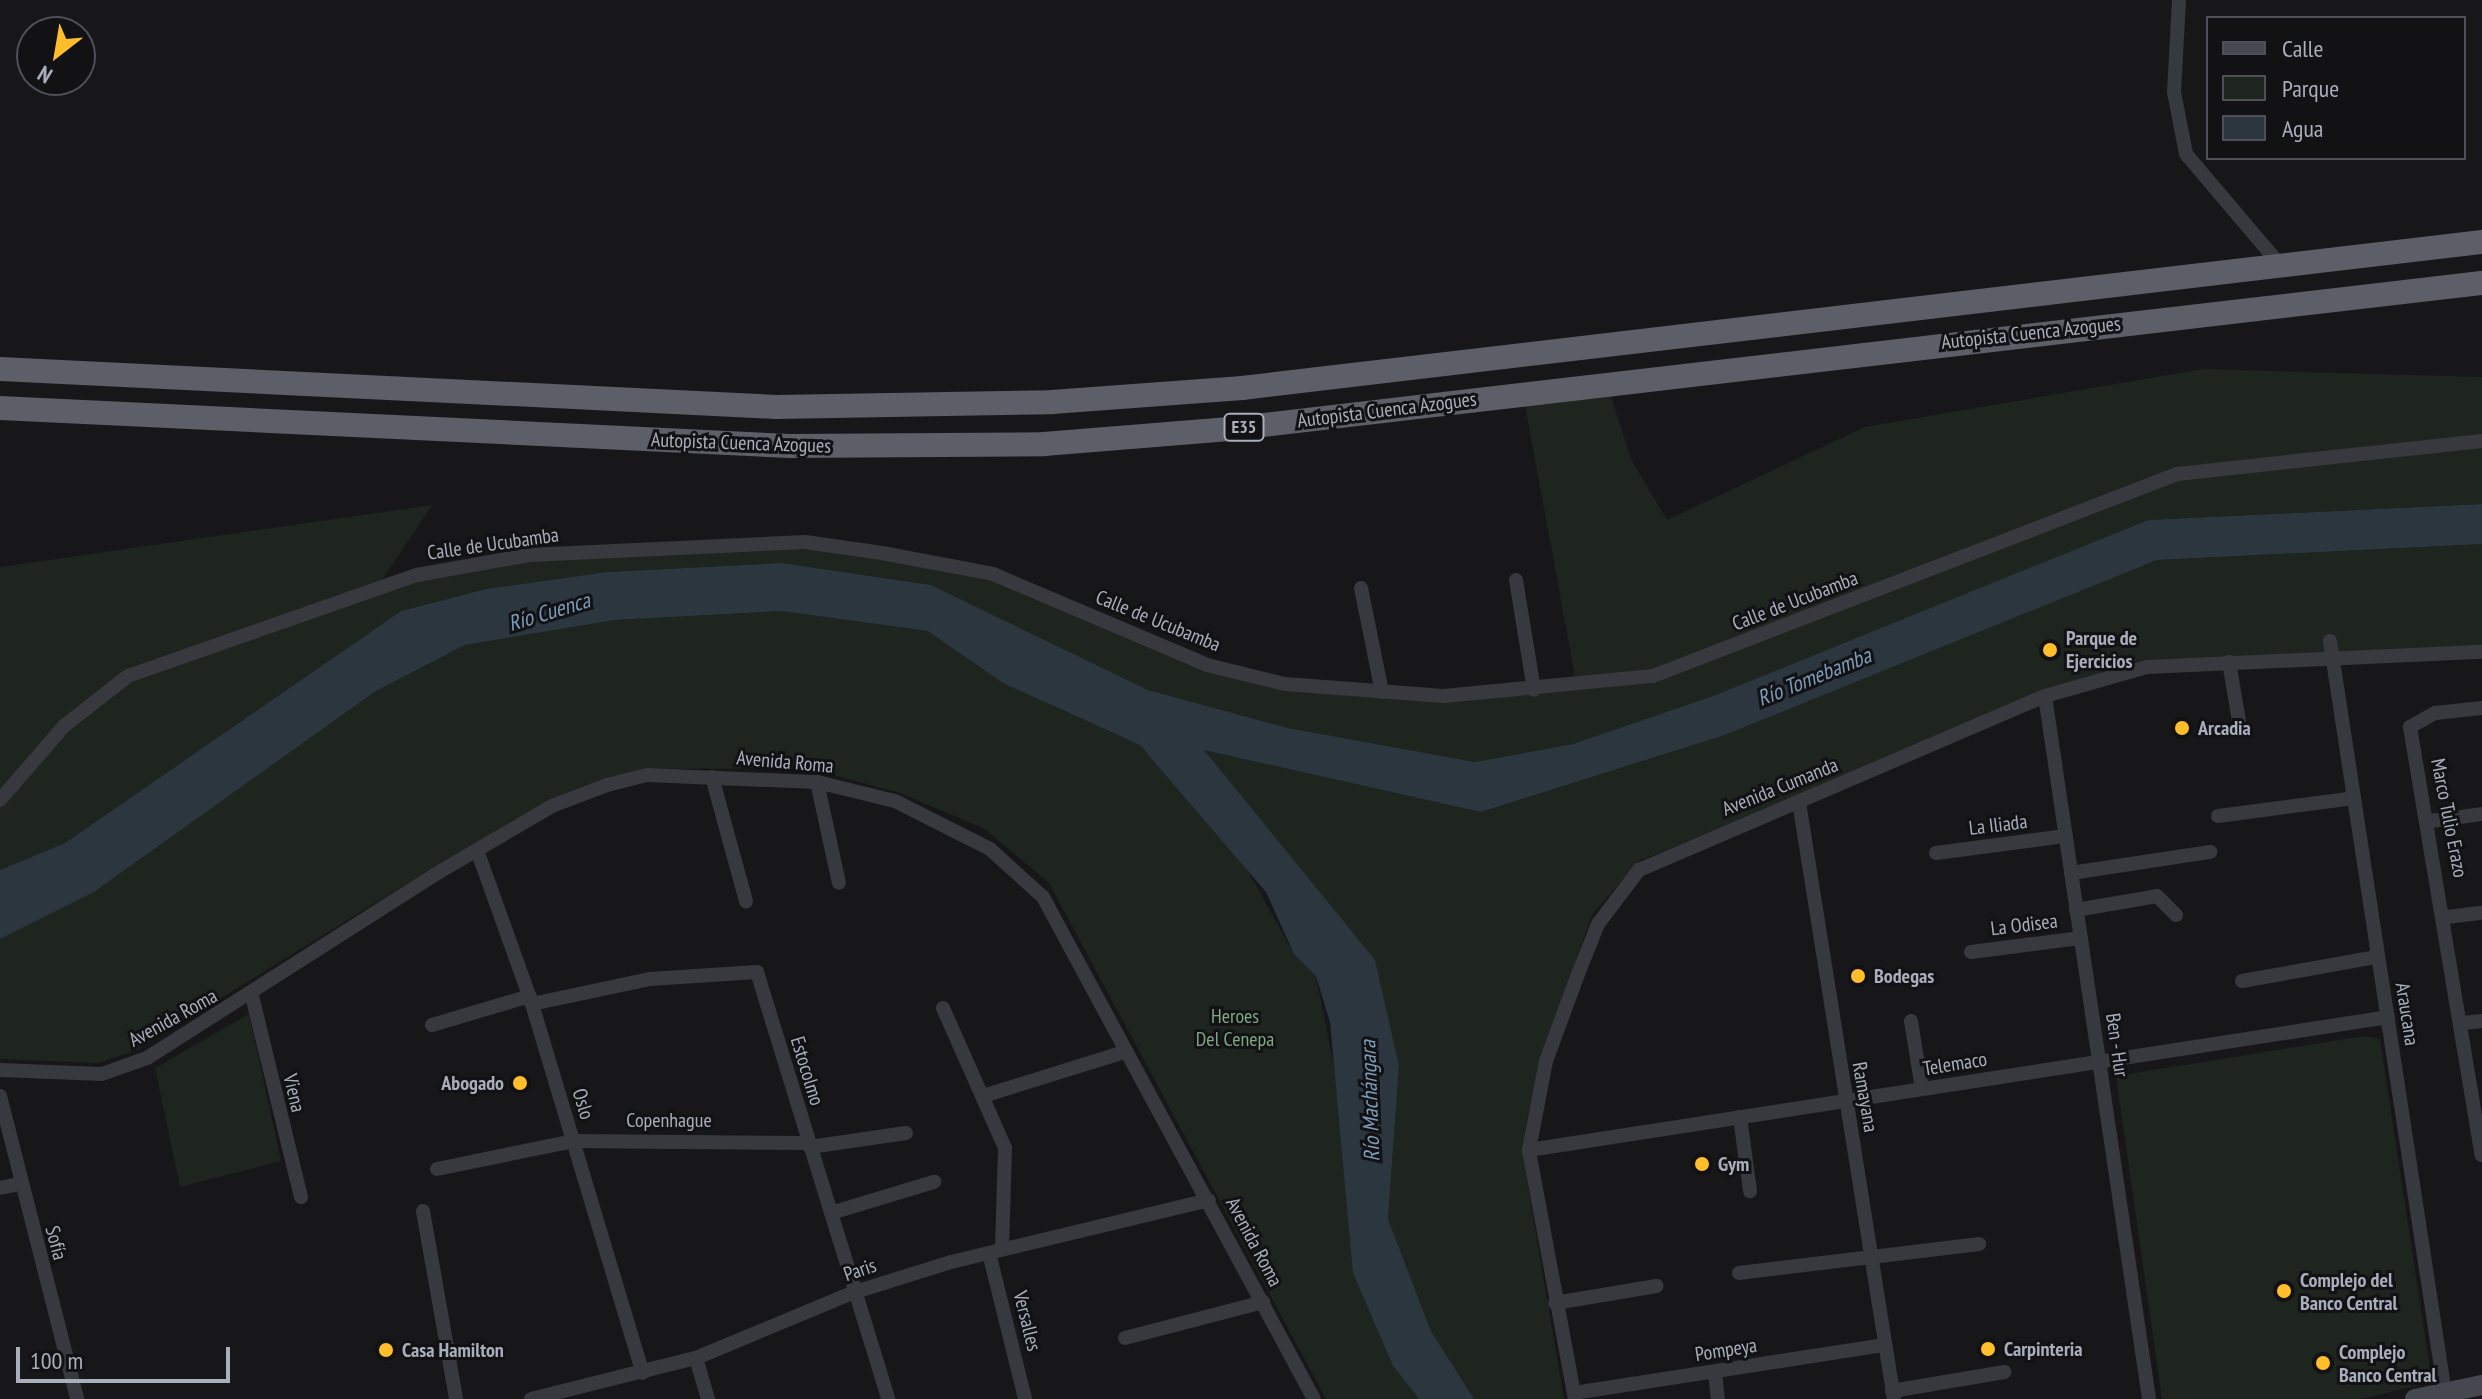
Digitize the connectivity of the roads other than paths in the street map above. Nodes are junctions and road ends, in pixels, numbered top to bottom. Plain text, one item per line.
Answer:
1 (2179, 0) edge
2 (2482, 242) edge
3 (2280, 265) junction
4 (2482, 283) edge
5 (0, 369) edge
6 (0, 408) edge
7 (2482, 441) edge
8 (1516, 580) dead end
9 (1361, 588) dead end
10 (2330, 641) dead end
11 (2482, 652) edge
12 (2333, 657) junction
13 (2229, 662) junction
14 (1534, 690) junction
15 (1382, 692) junction
16 (2045, 696) junction
17 (2482, 708) edge
18 (2239, 721) dead end
19 (712, 777) junction
20 (817, 782) junction
21 (2354, 798) junction
22 (0, 800) edge
23 (1799, 802) junction
24 (2482, 814) edge
25 (2218, 816) dead end
26 (2431, 821) junction
27 (2066, 836) junction
28 (477, 850) junction
29 (2210, 852) dead end
30 (1936, 853) dead end
31 (2071, 873) junction
32 (839, 883) dead end
33 (746, 901) dead end
34 (2076, 910) junction
35 (2482, 913) edge
36 (2176, 915) dead end
37 (2447, 917) junction
38 (2081, 938) junction
39 (1971, 952) dead end
40 (2377, 957) junction
41 (2242, 981) dead end
42 (252, 996) junction
43 (531, 1000) junction
44 (943, 1008) dead end
45 (2388, 1017) junction
46 (1911, 1021) dead end
47 (2482, 1021) edge
48 (2463, 1023) junction
49 (432, 1025) dead end
50 (1124, 1052) junction
51 (2099, 1062) junction
52 (0, 1070) edge
53 (1922, 1089) junction
54 (0, 1096) edge
55 (983, 1096) junction
56 (1846, 1101) junction
57 (2478, 1101) edge
58 (1740, 1117) junction
59 (906, 1133) dead end
60 (573, 1141) junction
61 (809, 1145) junction
62 (1529, 1150) junction
63 (2482, 1155) edge
64 (437, 1169) dead end
65 (934, 1182) dead end
66 (19, 1184) junction
67 (0, 1188) edge
68 (1750, 1191) dead end
69 (301, 1197) dead end
70 (1209, 1200) junction
71 (423, 1211) dead end
72 (831, 1213) junction
73 (1979, 1244) dead end
74 (996, 1251) junction
75 (1870, 1255) junction
76 (1739, 1273) dead end
77 (1657, 1286) dead end
78 (852, 1293) junction
79 (1263, 1302) junction
80 (1555, 1303) junction
81 (1125, 1338) dead end
82 (1883, 1345) junction
83 (696, 1358) junction
84 (1715, 1372) junction
85 (2004, 1372) dead end
86 (643, 1373) junction
87 (2482, 1385) edge
88 (2445, 1393) junction
89 (1893, 1395) edge
90 (1575, 1396) edge
91 (536, 1398) edge
92 (77, 1399) edge
93 (456, 1399) edge
94 (708, 1399) edge
95 (888, 1399) edge
96 (1025, 1399) edge
97 (1314, 1399) edge
98 (1718, 1399) edge
99 (2149, 1399) edge
100 (2415, 1399) edge

1 - 3 street
2 - 3 highway, Autopista Cuenca Azogues / E35
3 - 5 highway, Autopista Cuenca Azogues / E35
4 - 6 highway, Autopista Cuenca Azogues / E35
7 - 14 street, Calle de Ucubamba
8 - 14 street
9 - 15 street
10 - 12 street, Araucana
11 - 12 street, Avenida Cumanda
12 - 13 street, Avenida Cumanda
12 - 21 street, Araucana
13 - 16 street, Avenida Cumanda
13 - 18 street
14 - 15 street, Calle de Ucubamba
15 - 22 street, Calle de Ucubamba
16 - 23 street, Avenida Cumanda
16 - 27 street, Ben - Hur
17 - 26 street, Marco Tulio Erazo
19 - 20 street, Avenida Roma
19 - 28 street, Avenida Roma
19 - 33 street
20 - 32 street
20 - 50 street, Avenida Roma
21 - 25 street
21 - 40 street, Araucana
23 - 56 street, Ramayana
23 - 62 street, Avenida Cumanda
24 - 26 street
26 - 37 street, Marco Tulio Erazo
27 - 30 street, La Iliada
27 - 31 street, Ben - Hur
28 - 42 street, Avenida Roma
28 - 43 street, Oslo
29 - 31 street
31 - 34 street, Ben - Hur
34 - 36 street
34 - 38 street, Ben - Hur
35 - 37 street
37 - 48 street, Marco Tulio Erazo
38 - 39 street, La Odisea
38 - 51 street, Ben - Hur
40 - 41 street
40 - 45 street, Araucana
42 - 52 street, Avenida Roma
42 - 69 street, Viena
43 - 49 street
43 - 60 street, Oslo
43 - 61 street, Estocolmo
44 - 55 street, Versalles
45 - 51 street, Telemaco
45 - 88 street, Araucana
46 - 53 street
47 - 48 street
48 - 57 street, Marco Tulio Erazo
50 - 55 street
50 - 70 street, Avenida Roma
51 - 53 street, Telemaco
51 - 99 street, Ben - Hur
53 - 56 street, Telemaco
54 - 66 street, Sofía
55 - 74 street, Versalles
56 - 58 street, Telemaco
56 - 75 street, Ramayana
57 - 63 street, Marco Tulio Erazo
58 - 62 street, Telemaco
58 - 68 street
59 - 61 street, Copenhague
60 - 61 street, Copenhague
60 - 64 street, Copenhague
60 - 86 street, Oslo
61 - 72 street, Estocolmo
62 - 80 street, Avenida Cumanda
65 - 72 street
66 - 67 street
66 - 92 street, Sofía
70 - 74 street, Paris
70 - 79 street, Avenida Roma
71 - 93 street
72 - 78 street, Estocolmo
73 - 75 street
74 - 78 street, Paris
74 - 96 street, Versalles
75 - 76 street
75 - 82 street, Ramayana
77 - 80 street
78 - 83 street, Paris
78 - 95 street, Estocolmo
79 - 81 street
79 - 97 street, Avenida Roma
80 - 90 street, Avenida Cumanda
82 - 84 street, Pompeya
82 - 89 street, Ramayana
83 - 86 street, Paris
83 - 94 street
84 - 90 street, Pompeya
84 - 98 street
85 - 89 street
86 - 91 street, Paris
87 - 88 main road
88 - 100 main road

